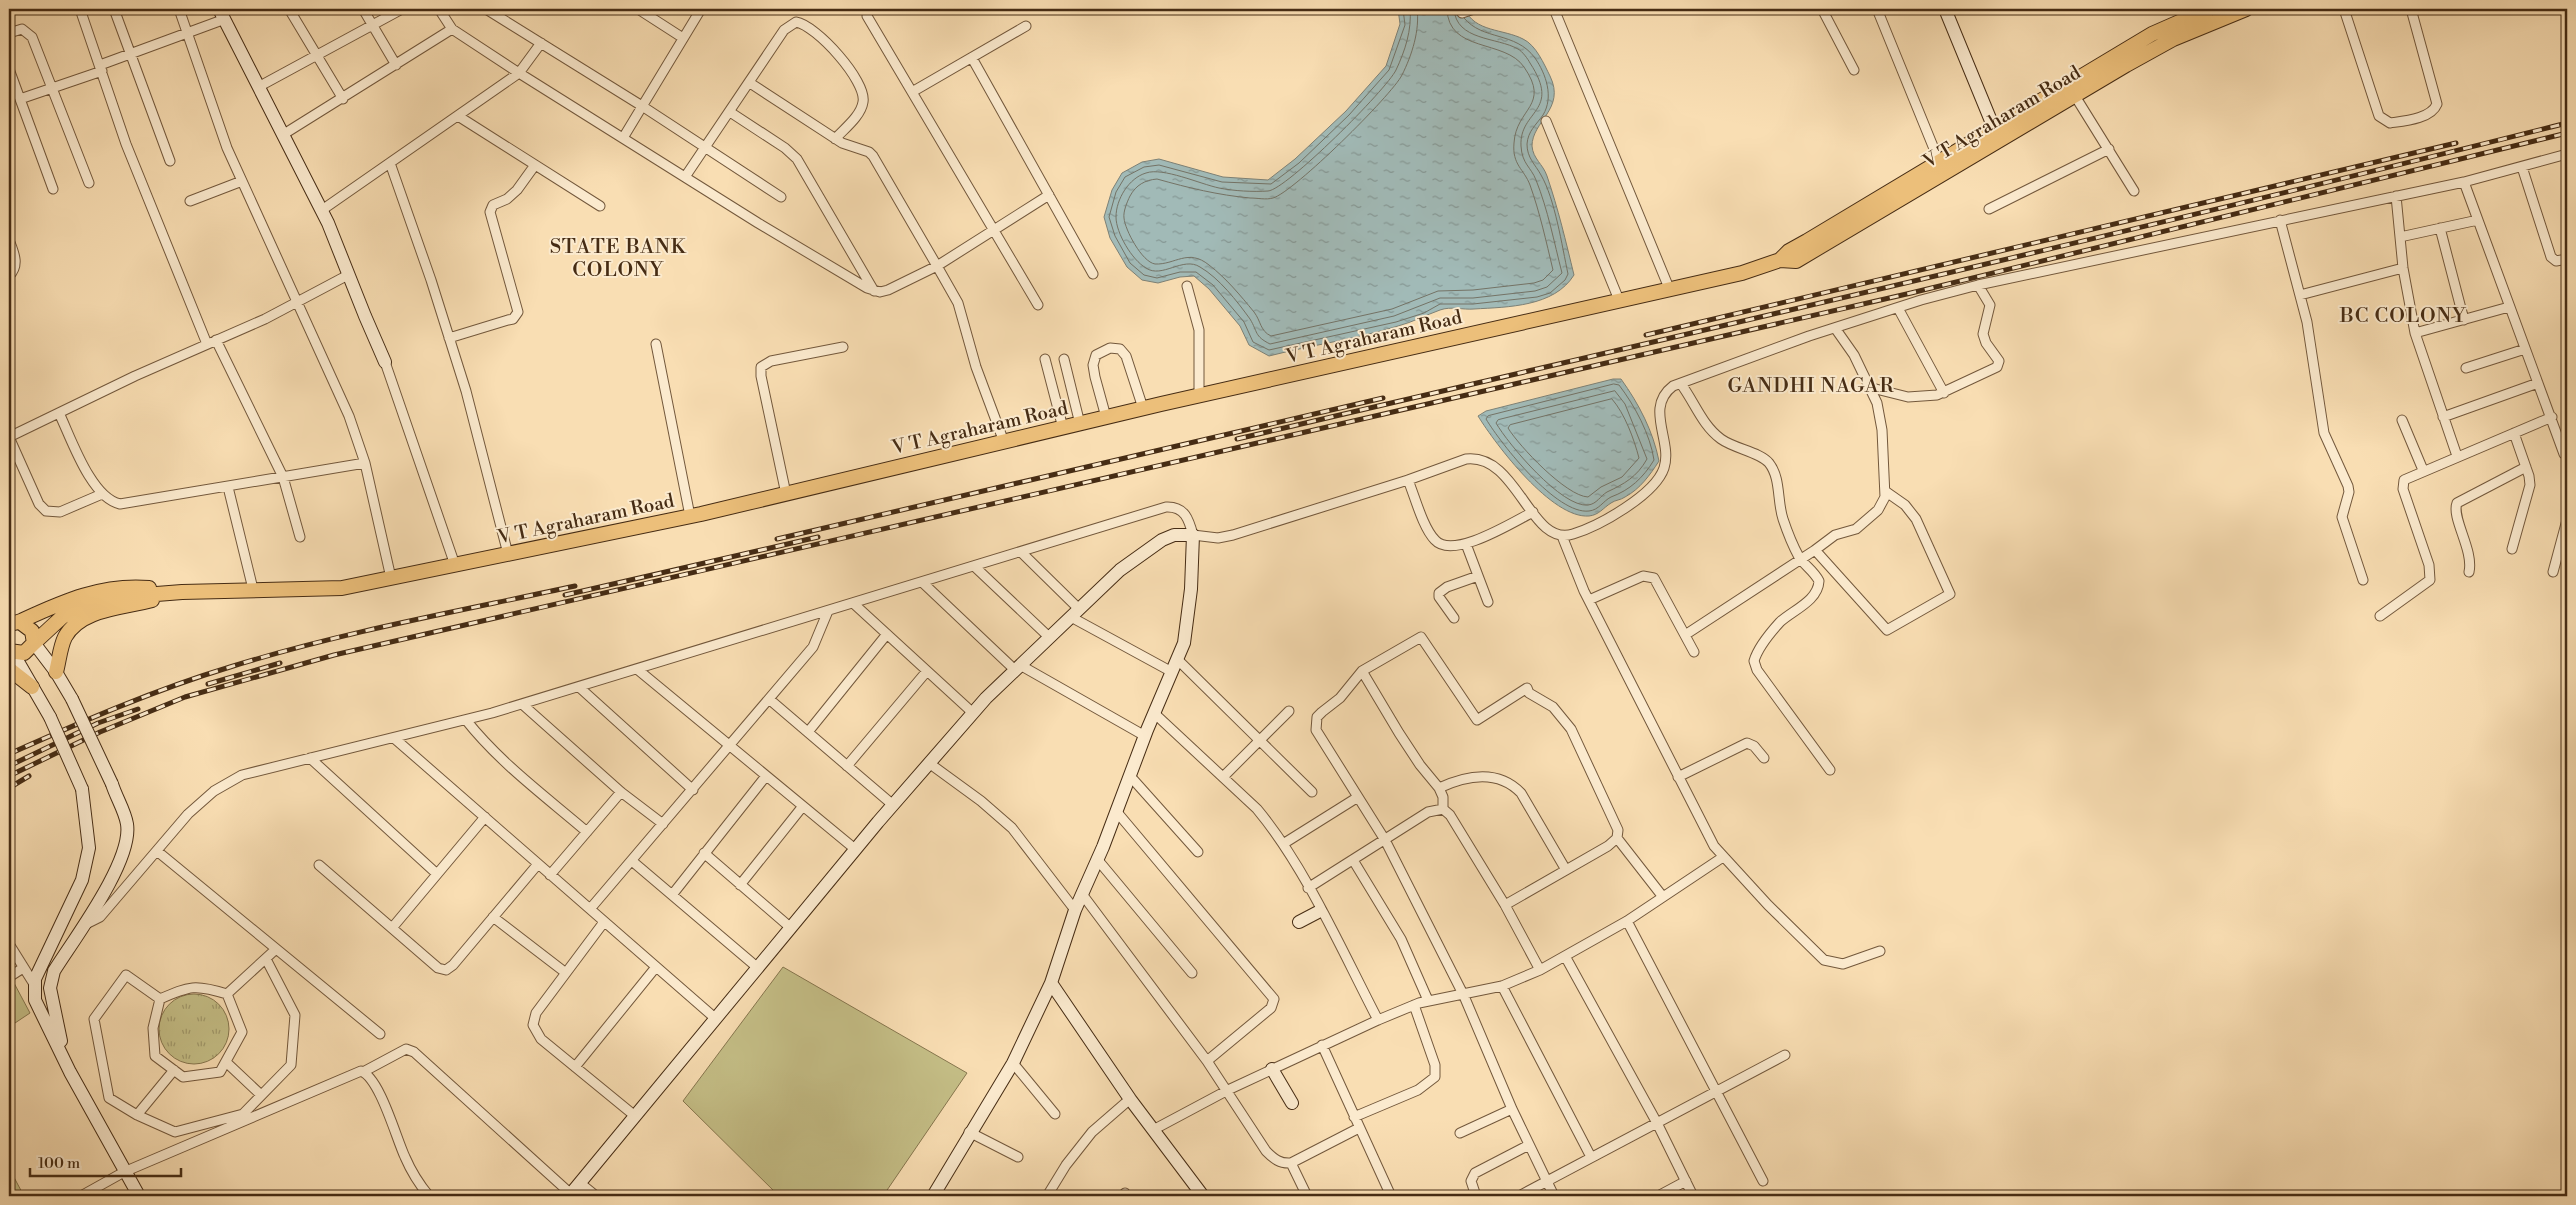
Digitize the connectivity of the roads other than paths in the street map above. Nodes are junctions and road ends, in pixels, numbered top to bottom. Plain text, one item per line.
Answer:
1 (80, 9) edge
2 (114, 9) edge
3 (179, 9) edge
4 (289, 9) edge
5 (363, 9) edge
6 (402, 9) edge
7 (439, 9) edge
8 (486, 9) edge
9 (638, 9) edge
10 (701, 9) edge
11 (1474, 9) edge
12 (1554, 9) edge
13 (1822, 9) edge
14 (1877, 9) edge
15 (1945, 9) edge
16 (2209, 9) edge
17 (2246, 9) edge
18 (2344, 9) edge
19 (2411, 9) edge
20 (1462, 13) dead end
21 (222, 14) edge
22 (867, 16) dead end
23 (372, 25) junction
24 (1026, 26) dead end
25 (452, 29) junction
26 (9, 32) edge
27 (188, 34) junction
28 (683, 38) junction
29 (541, 43) junction
30 (130, 54) junction
31 (317, 56) junction
32 (972, 58) junction
33 (396, 65) junction
34 (101, 68) junction
35 (9, 69) edge
36 (1854, 70) dead end
37 (519, 73) junction
38 (750, 83) junction
39 (260, 86) junction
40 (52, 87) junction
41 (912, 92) junction
42 (2075, 96) junction
43 (20, 99) junction
44 (342, 99) junction
45 (642, 106) junction
46 (730, 112) junction
47 (458, 116) junction
48 (1546, 121) dead end
49 (284, 134) junction
50 (1997, 135) junction
51 (623, 138) junction
52 (835, 139) junction
53 (705, 147) junction
54 (2109, 149) junction
55 (2567, 154) edge
56 (170, 161) dead end
57 (390, 163) junction
58 (535, 165) junction
59 (2522, 167) junction
60 (1941, 168) junction
61 (685, 177) junction
62 (242, 182) junction
63 (2464, 182) junction
64 (89, 183) dead end
65 (53, 189) dead end
66 (2134, 191) dead end
67 (1049, 196) junction
68 (2396, 196) junction
69 (781, 197) dead end
70 (190, 201) dead end
71 (600, 206) dead end
72 (1989, 209) dead end
73 (322, 210) junction
74 (2280, 220) junction
75 (2478, 220) junction
76 (2440, 228) junction
77 (992, 231) junction
78 (2400, 236) junction
79 (9, 240) edge
80 (2567, 259) edge
81 (937, 266) junction
82 (2403, 268) junction
83 (1093, 274) dead end
84 (348, 275) junction
85 (9, 276) edge
86 (1978, 285) junction
87 (1187, 286) dead end
88 (1669, 288) junction
89 (874, 291) junction
90 (2300, 295) junction
91 (1619, 300) junction
92 (296, 302) junction
93 (1038, 305) dead end
94 (2509, 307) junction
95 (1898, 308) junction
96 (2464, 320) junction
97 (1835, 328) junction
98 (2415, 334) junction
99 (449, 338) junction
100 (216, 340) junction
101 (206, 344) junction
102 (656, 344) dead end
103 (843, 348) dead end
104 (2525, 349) junction
105 (1045, 359) dead end
106 (1064, 359) dead end
107 (385, 362) joint
108 (2466, 368) dead end
109 (2538, 383) junction
110 (1681, 384) junction
111 (1872, 388) junction
112 (1944, 393) junction
113 (1199, 396) junction
114 (1143, 408) junction
115 (59, 413) junction
116 (1106, 417) junction
117 (2443, 417) junction
118 (2552, 418) junction
119 (2402, 420) dead end
120 (1080, 424) junction
121 (1062, 428) junction
122 (2514, 433) junction
123 (9, 437) edge
124 (1004, 442) junction
125 (2457, 456) junction
126 (2567, 456) edge
127 (365, 463) junction
128 (2526, 468) junction
129 (2423, 470) junction
130 (283, 478) junction
131 (1408, 480) junction
132 (228, 487) junction
133 (1885, 491) junction
134 (102, 494) junction
135 (786, 494) junction
136 (1533, 512) junction
137 (690, 516) junction
138 (2567, 520) edge
139 (1193, 535) junction
140 (300, 536) dead end
141 (1562, 536) junction
142 (1466, 544) junction
143 (2512, 549) dead end
144 (1815, 550) junction
145 (1021, 552) junction
146 (508, 554) junction
147 (1800, 559) junction
148 (455, 565) junction
149 (974, 566) junction
150 (2469, 572) dead end
151 (2552, 572) dead end
152 (1478, 576) junction
153 (391, 578) junction
154 (2363, 580) dead end
155 (922, 582) junction
156 (253, 590) junction
157 (182, 592) junction
158 (1589, 600) junction
159 (1488, 602) dead end
160 (853, 603) junction
161 (828, 611) junction
162 (1075, 613) junction
163 (2380, 616) dead end
164 (1454, 618) dead end
165 (14, 623) edge
166 (887, 634) junction
167 (1685, 635) junction
168 (1049, 637) junction
169 (31, 647) junction
170 (11, 652) edge
171 (1694, 652) dead end
172 (1177, 659) junction
173 (1018, 667) junction
174 (9, 669) edge
175 (637, 669) junction
176 (927, 671) junction
177 (1362, 671) junction
178 (56, 672) junction
179 (1172, 672) junction
180 (32, 686) junction
181 (579, 687) junction
182 (769, 699) junction
183 (522, 704) junction
184 (1289, 711) dead end
185 (973, 713) junction
186 (1154, 714) junction
187 (466, 720) junction
188 (808, 732) junction
189 (1145, 736) junction
190 (394, 738) junction
191 (1260, 739) junction
192 (730, 747) junction
193 (310, 758) junction
194 (1764, 758) dead end
195 (929, 763) junction
196 (847, 766) junction
197 (1830, 770) dead end
198 (766, 776) junction
199 (1130, 776) junction
200 (1223, 777) junction
201 (1678, 777) junction
202 (1440, 788) junction
203 (693, 790) junction
204 (621, 792) junction
205 (1312, 792) dead end
206 (1358, 797) junction
207 (892, 805) junction
208 (803, 806) junction
209 (1443, 808) junction
210 (1116, 811) junction
211 (485, 818) junction
212 (663, 824) junction
213 (587, 832) junction
214 (1617, 838) junction
215 (1385, 840) junction
216 (1283, 844) junction
217 (855, 849) junction
218 (157, 851) junction
219 (1198, 852) dead end
220 (704, 854) junction
221 (1723, 857) junction
222 (1097, 860) junction
223 (1353, 860) junction
224 (632, 861) junction
225 (538, 864) junction
226 (320, 865) dead end
227 (1566, 870) junction
228 (437, 874) junction
229 (550, 875) junction
230 (740, 885) junction
231 (1308, 888) junction
232 (1082, 894) junction
233 (672, 895) junction
234 (1663, 897) junction
235 (1505, 905) junction
236 (590, 909) junction
237 (1075, 910) junction
238 (1320, 911) junction
239 (493, 917) junction
240 (1627, 921) junction
241 (604, 922) junction
242 (1299, 922) dead end
243 (81, 926) junction
244 (392, 928) junction
245 (791, 928) junction
246 (9, 944) edge
247 (276, 949) junction
248 (1880, 951) dead end
249 (1565, 956) junction
250 (266, 959) junction
251 (656, 967) junction
252 (23, 968) junction
253 (758, 968) junction
254 (1540, 970) junction
255 (566, 973) junction
256 (1192, 973) dead end
257 (9, 977) edge
258 (1051, 983) junction
259 (34, 984) junction
260 (1502, 986) junction
261 (227, 994) junction
262 (1464, 996) junction
263 (1427, 998) dead end
264 (160, 999) junction
265 (1414, 1005) junction
266 (716, 1019) junction
267 (1378, 1020) junction
268 (380, 1034) dead end
269 (1322, 1045) junction
270 (1785, 1055) dead end
271 (1207, 1061) junction
272 (226, 1062) junction
273 (1012, 1063) junction
274 (576, 1067) junction
275 (1272, 1069) junction
276 (174, 1070) junction
277 (70, 1072) junction
278 (363, 1072) junction
279 (1228, 1090) junction
280 (1718, 1092) junction
281 (261, 1096) junction
282 (1130, 1099) junction
283 (1292, 1103) dead end
284 (1512, 1109) junction
285 (1054, 1114) dead end
286 (138, 1115) junction
287 (635, 1116) junction
288 (1354, 1117) junction
289 (1656, 1123) junction
290 (1359, 1128) junction
291 (1153, 1130) junction
292 (970, 1132) junction
293 (1460, 1134) dead end
294 (1529, 1145) junction
295 (1018, 1157) dead end
296 (1591, 1157) junction
297 (1291, 1163) junction
298 (124, 1172) junction
299 (1686, 1181) junction
300 (1764, 1181) dead end
301 (580, 1183) junction
302 (1546, 1183) junction
303 (570, 1195) edge
304 (81, 1196) edge
305 (139, 1196) edge
306 (429, 1196) edge
307 (596, 1196) edge
308 (933, 1196) edge
309 (1047, 1196) edge
310 (1203, 1196) edge
311 (1307, 1196) edge
312 (1391, 1196) edge
313 (1476, 1196) edge
314 (1518, 1196) edge
315 (1554, 1196) edge
316 (1658, 1196) edge
317 (1693, 1196) edge

1 - 34 street
2 - 30 street
3 - 27 street
4 - 31 street
5 - 23 street
6 - 23 street
7 - 25 street
8 - 29 street
9 - 28 street
10 - 28 street
11 - 20 street
12 - 88 street
13 - 36 street
14 - 60 street
15 - 50 street
16 - 50 main road, V T Agraharam Road
17 - 42 main road, V T Agraharam Road
18 - 19 street
21 - 27 street
21 - 39 street
22 - 41 street
23 - 31 street
23 - 33 street
24 - 32 street
25 - 33 street
25 - 37 street
26 - 40 street
27 - 30 street
27 - 62 street
28 - 45 street
29 - 37 street
29 - 45 street
30 - 34 street
30 - 56 street
31 - 39 street
31 - 44 street
32 - 41 street
32 - 67 street
33 - 44 street
34 - 40 street
34 - 101 street
35 - 43 street
37 - 47 street
37 - 51 street
38 - 46 street
38 - 52 street
38 - 52 street
39 - 49 street
40 - 43 street
40 - 64 street
41 - 77 street
42 - 50 main road, V T Agraharam Road
42 - 54 street
43 - 65 street
44 - 49 street
45 - 51 street
45 - 53 street
46 - 53 street
46 - 89 street
47 - 57 street
47 - 58 street
48 - 91 street
49 - 73 street
50 - 60 main road, V T Agraharam Road
51 - 61 street
52 - 81 street
53 - 61 street
53 - 69 street
54 - 66 street
54 - 72 street
55 - 59 street
57 - 73 street
57 - 99 street
58 - 71 street
58 - 99 street
59 - 63 street
59 - 80 street
60 - 88 main road, V T Agraharam Road
61 - 89 street
62 - 70 street
62 - 92 street
63 - 68 street
63 - 75 street
67 - 77 street
67 - 83 street
68 - 74 street
68 - 78 street
73 - 84 street
74 - 86 street
74 - 90 street
75 - 76 street
75 - 94 street
76 - 78 street
76 - 96 street
77 - 81 street
77 - 93 street
78 - 82 street
79 - 85 street
81 - 89 street
81 - 124 street
82 - 90 street
82 - 98 street
84 - 92 street
84 - 107 street
86 - 95 street
86 - 112 street
87 - 113 street
88 - 91 main road, V T Agraharam Road
90 - 154 street
91 - 113 main road, V T Agraharam Road
92 - 100 street
92 - 127 street
94 - 96 street
94 - 104 street
95 - 97 street
95 - 112 street
96 - 98 street
97 - 110 street
97 - 111 street
98 - 117 street
99 - 146 street
100 - 101 street
100 - 130 street
101 - 115 street
102 - 137 street
103 - 135 street
104 - 108 street
104 - 109 street
105 - 121 street
106 - 120 street
107 - 148 street
109 - 117 street
109 - 118 street
110 - 141 street
110 - 147 street
111 - 112 street
111 - 133 street
113 - 114 main road, V T Agraharam Road
114 - 116 main road, V T Agraharam Road
114 - 116 street
115 - 123 street
115 - 134 street
116 - 120 main road, V T Agraharam Road
117 - 125 street
118 - 122 street
118 - 126 street
119 - 129 street
120 - 121 main road, V T Agraharam Road
121 - 124 main road, V T Agraharam Road
122 - 125 street
122 - 128 street
123 - 134 street
124 - 135 main road, V T Agraharam Road
125 - 129 street
127 - 130 street
127 - 153 street
128 - 143 street
128 - 150 street
129 - 163 street
130 - 132 street
130 - 140 street
131 - 136 street
131 - 139 street
131 - 142 street
132 - 134 street
132 - 156 street
133 - 144 street
133 - 144 street
135 - 137 main road, V T Agraharam Road
136 - 141 street
136 - 142 street
137 - 146 main road, V T Agraharam Road
138 - 151 street
139 - 145 street
139 - 162 street
139 - 172 street
141 - 158 street
142 - 152 street
144 - 147 street
145 - 149 street
145 - 162 street
146 - 148 main road, V T Agraharam Road
147 - 167 street
147 - 197 street
148 - 153 main road, V T Agraharam Road
149 - 155 street
149 - 168 street
152 - 159 street
152 - 164 street
153 - 156 main road, V T Agraharam Road
155 - 160 street
155 - 173 street
156 - 157 main road, V T Agraharam Road
157 - 165 main road
157 - 169 main road
157 - 178 main road
158 - 167 street
158 - 201 street
160 - 161 street
160 - 166 street
161 - 175 street
161 - 182 street
162 - 168 street
162 - 179 street
165 - 169 main road
166 - 176 street
166 - 188 street
167 - 171 street
168 - 173 street
169 - 170 main road
169 - 178 street
170 - 180 street
172 - 179 street
172 - 191 street
173 - 185 street
173 - 189 street
174 - 180 main road
175 - 181 street
175 - 192 street
176 - 185 street
176 - 196 street
177 - 202 street
177 - 206 street
177 - 214 street
178 - 243 street, bridge
179 - 186 street
180 - 259 street, bridge
181 - 183 street
181 - 203 street
182 - 188 street
182 - 192 street
183 - 187 street
183 - 204 street
184 - 191 street
185 - 195 street
186 - 189 street
186 - 200 street
187 - 190 street
187 - 213 street
188 - 196 street
189 - 199 street
190 - 193 street
190 - 211 street
191 - 200 street
191 - 205 street
192 - 198 street
192 - 203 street
193 - 218 street
193 - 228 street
194 - 201 street
195 - 207 street
195 - 237 street
196 - 207 street
198 - 208 street
198 - 220 street
199 - 210 street
199 - 219 street
200 - 216 street
201 - 221 street
202 - 209 street
202 - 227 street
203 - 212 street
204 - 212 street
204 - 213 street
206 - 215 street
206 - 216 street
207 - 217 street
208 - 217 street
208 - 230 street
209 - 215 street
209 - 235 street
210 - 222 street
210 - 271 street
211 - 225 street
211 - 228 street
212 - 224 street
213 - 229 street
214 - 227 street
214 - 234 street
215 - 223 street
215 - 262 street
216 - 231 street
217 - 245 street
218 - 243 street
218 - 247 street
220 - 230 street
220 - 233 street
221 - 234 street
221 - 248 street
222 - 232 street
222 - 256 street
223 - 231 street
223 - 263 street
224 - 233 street
224 - 236 street
225 - 229 street
225 - 239 street
226 - 244 street
227 - 235 street
228 - 244 street
229 - 236 street
230 - 245 street
231 - 238 street
232 - 237 street
232 - 271 street
233 - 253 street
234 - 240 street
235 - 254 street
236 - 241 street
237 - 258 street
238 - 242 street
238 - 267 street
239 - 244 street
239 - 255 street
240 - 249 street
240 - 280 street
241 - 251 street
241 - 255 street
243 - 277 street
245 - 253 street
246 - 252 street
247 - 250 street
247 - 268 street
249 - 254 street
249 - 289 street
250 - 261 street
250 - 281 street
251 - 266 street
251 - 274 street
252 - 257 street
252 - 259 street
253 - 266 street
254 - 260 street
255 - 274 street
258 - 273 street
258 - 282 street
259 - 277 street
260 - 262 street
260 - 296 street
261 - 264 street
261 - 272 street
262 - 265 street
262 - 284 street
264 - 276 street
264 - 286 street
265 - 267 street
265 - 288 street
266 - 287 street
267 - 269 street
269 - 275 street
269 - 288 street
270 - 280 street
271 - 279 street
272 - 276 street
272 - 281 street
273 - 285 street
273 - 292 street
274 - 287 street
275 - 279 street
275 - 283 street
276 - 286 street
277 - 298 street
278 - 298 street
278 - 303 street
278 - 306 street
279 - 291 street
279 - 297 street
280 - 289 street
280 - 300 street
281 - 286 street
282 - 291 street
282 - 309 street
284 - 293 street
284 - 294 street
287 - 301 street
288 - 290 street
289 - 296 street
289 - 299 street
290 - 297 street
290 - 312 street
291 - 310 street
292 - 295 street
292 - 308 street
294 - 302 street
294 - 313 street
296 - 302 street
297 - 311 street
298 - 304 street
298 - 305 street
299 - 316 street
299 - 317 street
301 - 303 street
301 - 307 street
302 - 314 street
302 - 315 street

